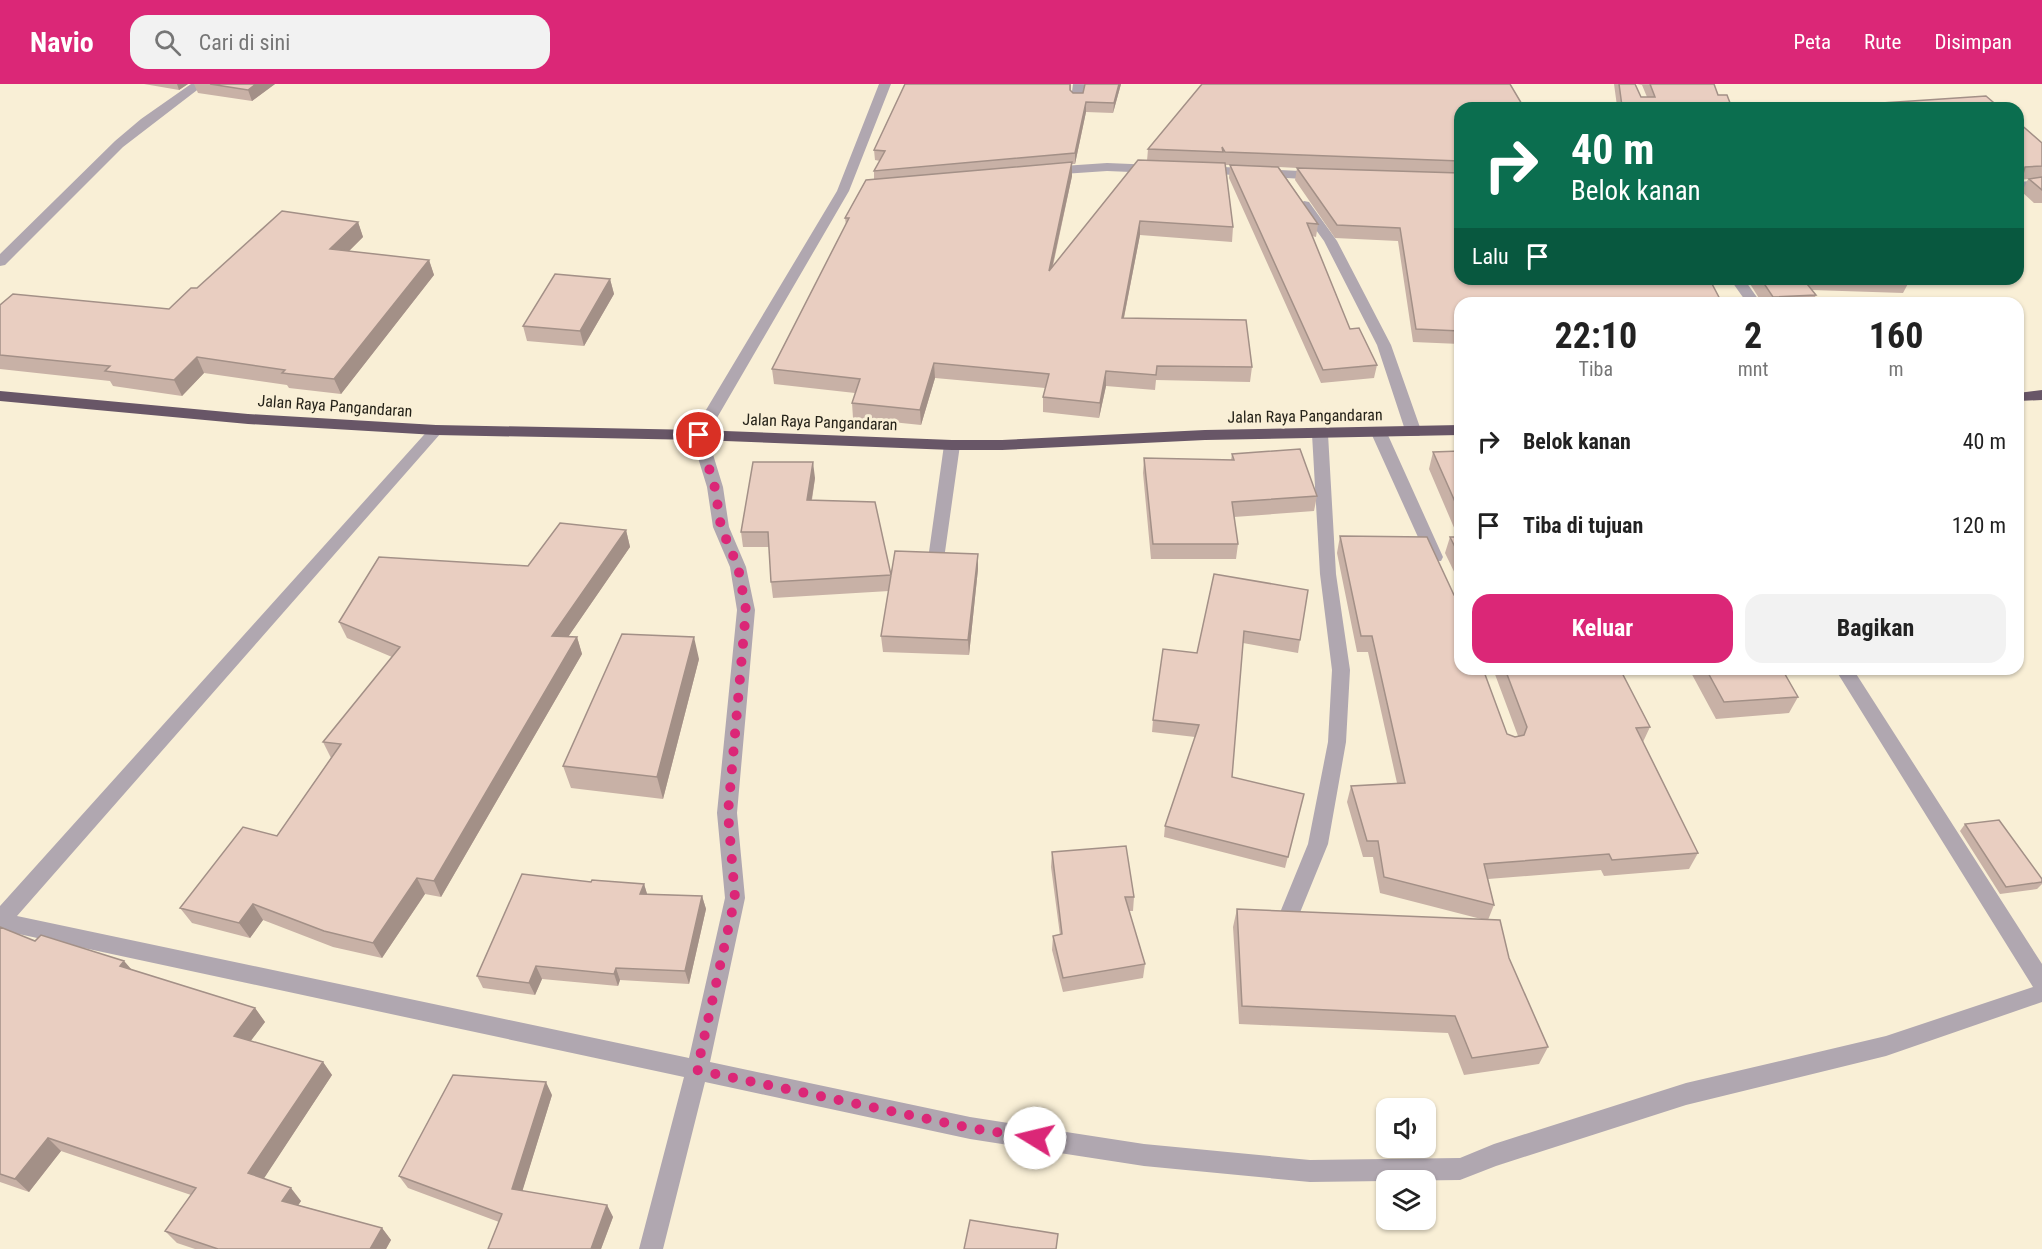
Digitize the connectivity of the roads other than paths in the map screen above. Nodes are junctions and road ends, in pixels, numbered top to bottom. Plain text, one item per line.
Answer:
1 (199, 84) edge
2 (885, 84) edge
3 (1079, 84) edge
4 (1077, 99) edge
5 (1166, 169) edge
6 (1189, 170) edge
7 (1036, 172) edge
8 (1282, 174) junction
9 (1330, 176) edge
10 (2042, 184) edge
11 (2024, 186) edge
12 (0, 262) edge
13 (2042, 395) edge
14 (0, 396) edge
15 (2024, 396) edge
16 (436, 430) junction
17 (1454, 430) edge
18 (1378, 433) junction
19 (1414, 433) junction
20 (1320, 434) junction
21 (699, 435) junction
22 (952, 445) junction
23 (936, 559) edge
24 (1443, 574) edge
25 (1848, 675) edge
26 (1289, 915) edge
27 (0, 921) edge
28 (2042, 984) edge
29 (2042, 993) edge
30 (697, 1070) junction
31 (651, 1249) edge

1 - 12 street
2 - 21 street
3 - 4 street
5 - 7 street
6 - 8 street
8 - 9 street
8 - 19 street
10 - 11 street
13 - 15 highway
14 - 16 highway, Jalan Raya Pangandaran
16 - 21 highway, Jalan Raya Pangandaran
16 - 27 street
17 - 19 highway, Jalan Raya Pangandaran
18 - 19 highway, Jalan Raya Pangandaran
18 - 20 highway, Jalan Raya Pangandaran
18 - 24 street
20 - 22 highway, Jalan Raya Pangandaran
20 - 26 street
21 - 22 highway, Jalan Raya Pangandaran
21 - 30 street
22 - 23 street
25 - 28 street
27 - 30 street
29 - 30 street
30 - 31 street

